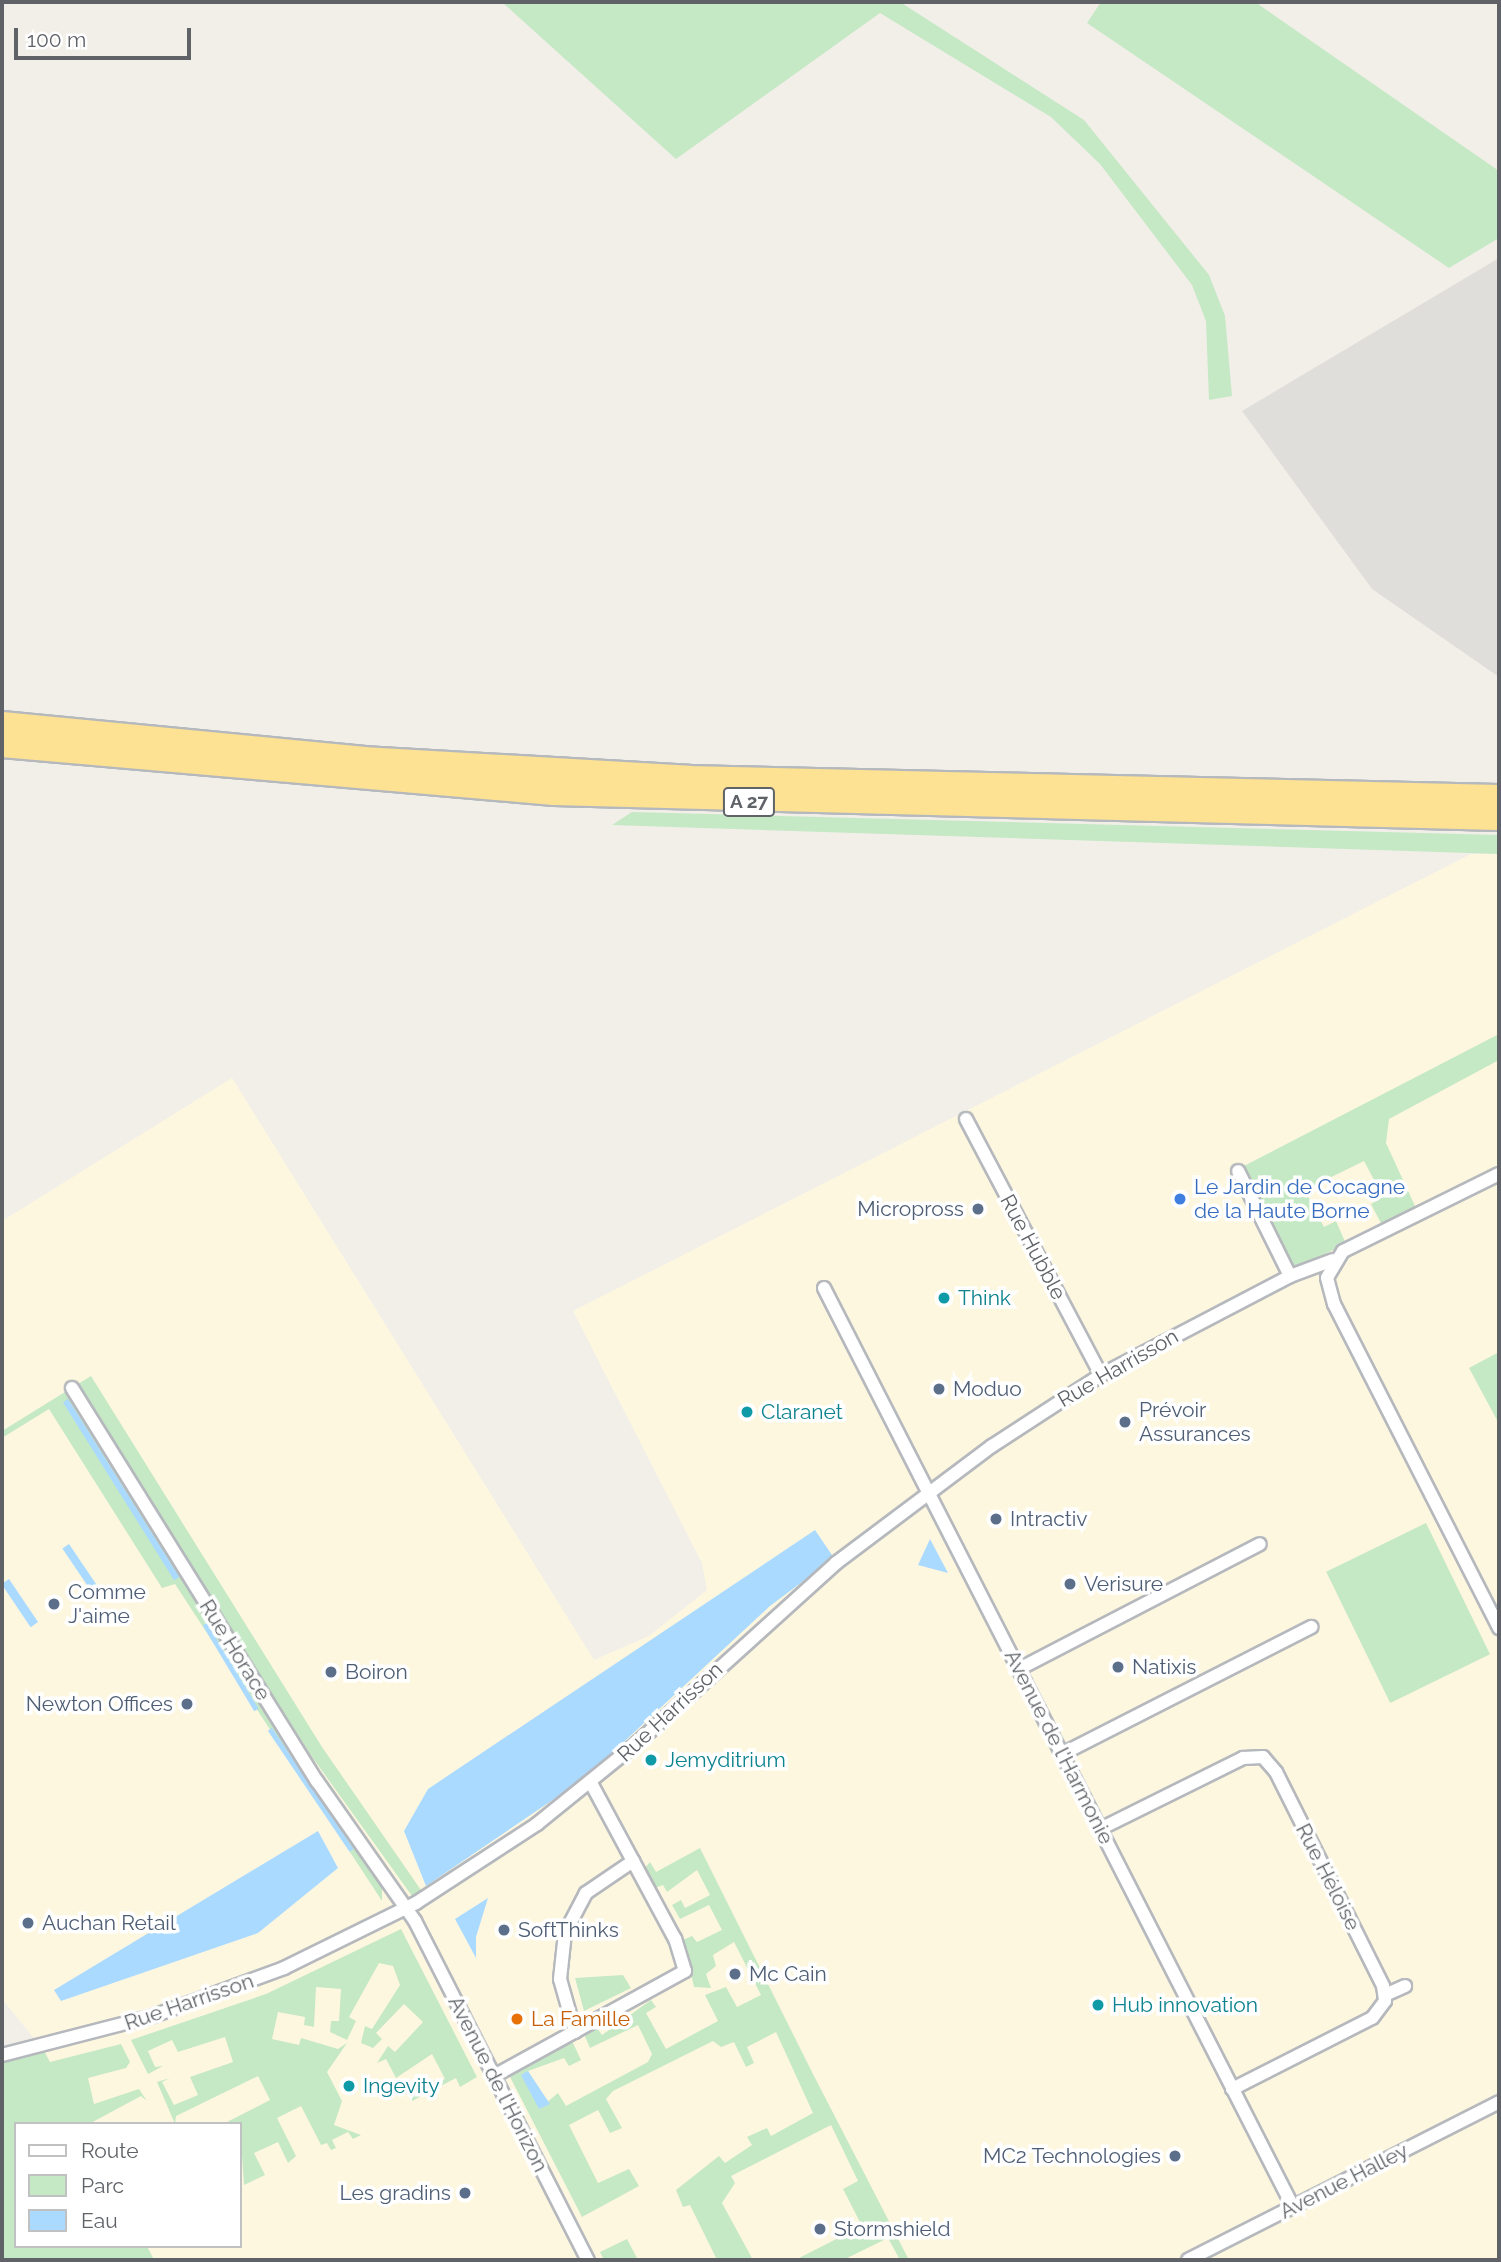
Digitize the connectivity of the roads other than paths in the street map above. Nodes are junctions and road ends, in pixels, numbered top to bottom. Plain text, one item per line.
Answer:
1 (2, 724) edge
2 (2, 745) edge
3 (1499, 797) edge
4 (1499, 818) edge
5 (966, 1119) dead end
6 (1238, 1171) dead end
7 (1499, 1174) edge
8 (1333, 1260) junction
9 (1290, 1276) junction
10 (824, 1287) dead end
11 (1101, 1375) junction
12 (72, 1388) dead end
13 (929, 1492) junction
14 (1260, 1544) dead end
15 (1311, 1627) dead end
16 (1499, 1628) edge
17 (1019, 1669) junction
18 (1062, 1755) junction
19 (591, 1783) junction
20 (1100, 1829) junction
21 (633, 1861) junction
22 (406, 1908) junction
23 (1405, 1986) dead end
24 (1385, 1995) junction
25 (575, 2032) junction
26 (2, 2055) edge
27 (494, 2076) junction
28 (1232, 2089) junction
29 (1499, 2102) edge
30 (1293, 2207) junction
31 (588, 2260) edge
32 (1188, 2260) edge

1 - 3 highway, A 27
2 - 4 highway, A 27
5 - 11 street, Rue Hubble
6 - 9 street
7 - 8 street, Rue Harrisson
8 - 9 street, Rue Harrisson
8 - 16 street
9 - 11 street, Rue Harrisson
10 - 13 street, Avenue de l'Harmonie
11 - 13 street, Rue Harrisson
12 - 22 street, Rue Horace
13 - 17 street, Avenue de l'Harmonie
13 - 19 street, Rue Harrisson
14 - 17 street
15 - 18 street
17 - 18 street, Avenue de l'Harmonie
18 - 20 street, Avenue de l'Harmonie
19 - 21 street
19 - 22 street, Rue Harrisson
20 - 24 street, Rue Héloise
20 - 28 street, Avenue de l'Harmonie
21 - 25 street
21 - 25 street
22 - 26 street, Rue Harrisson
22 - 27 street, Avenue de l'Horizon
23 - 24 street
24 - 28 street
25 - 27 street
27 - 31 street, Avenue de l'Horizon
28 - 30 street, Avenue de l'Harmonie
29 - 30 street, Avenue Halley
30 - 32 street, Avenue Halley

